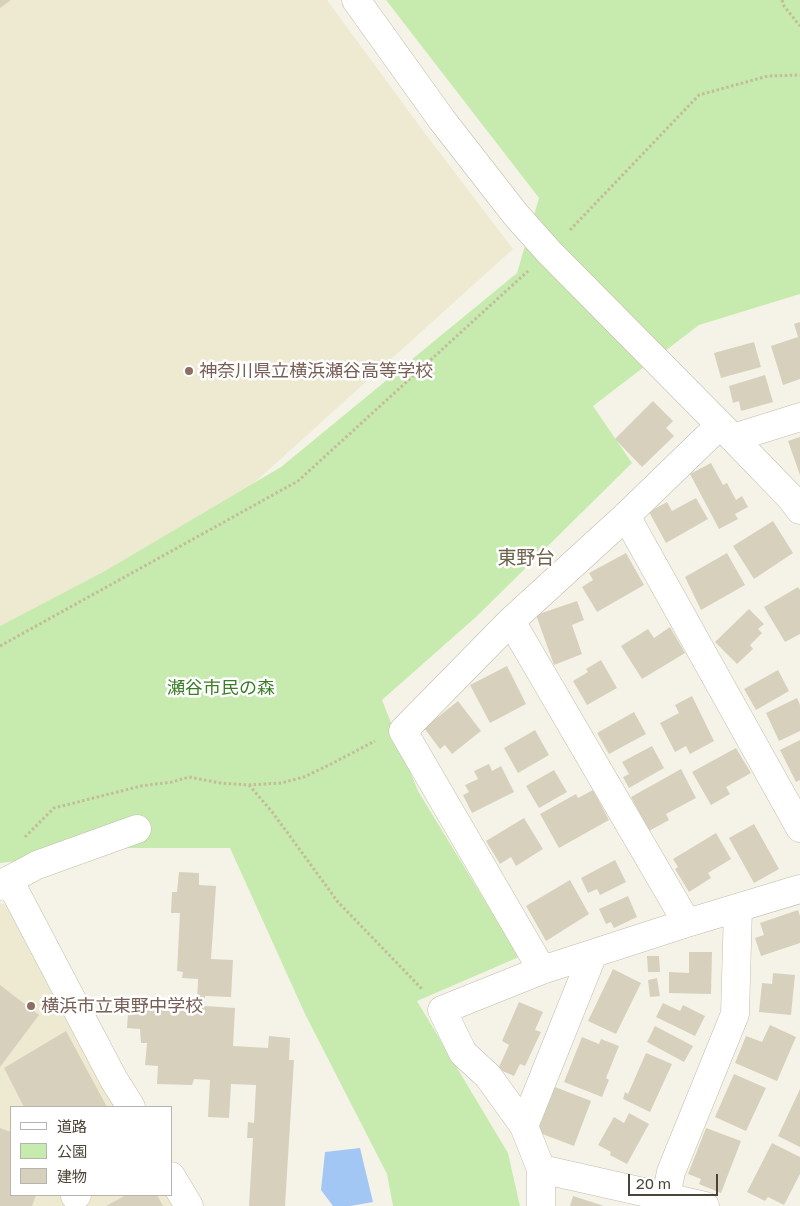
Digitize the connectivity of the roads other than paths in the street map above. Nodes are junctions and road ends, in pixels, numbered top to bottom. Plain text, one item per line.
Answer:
1 (356, 0) edge
2 (800, 417) edge
3 (726, 431) junction
4 (800, 510) edge
5 (626, 516) junction
6 (511, 621) junction
7 (800, 828) edge
8 (137, 829) dead end
9 (4, 883) edge
10 (800, 889) edge
11 (738, 908) junction
12 (687, 923) junction
13 (593, 954) junction
14 (542, 970) junction
15 (129, 1106) edge
16 (524, 1126) junction
17 (540, 1169) junction
18 (172, 1178) edge
19 (665, 1201) edge
20 (189, 1206) edge
21 (541, 1206) edge
22 (705, 1206) edge

1 - 3 street
2 - 3 street
3 - 4 street
3 - 5 street
5 - 6 street
5 - 7 street
6 - 12 street
6 - 14 street
8 - 9 street
9 - 15 street
10 - 11 street
11 - 12 street
11 - 19 street
12 - 13 street
13 - 14 street
13 - 16 street
14 - 16 street
16 - 17 street
17 - 19 street
17 - 21 street
18 - 20 street
19 - 22 street

